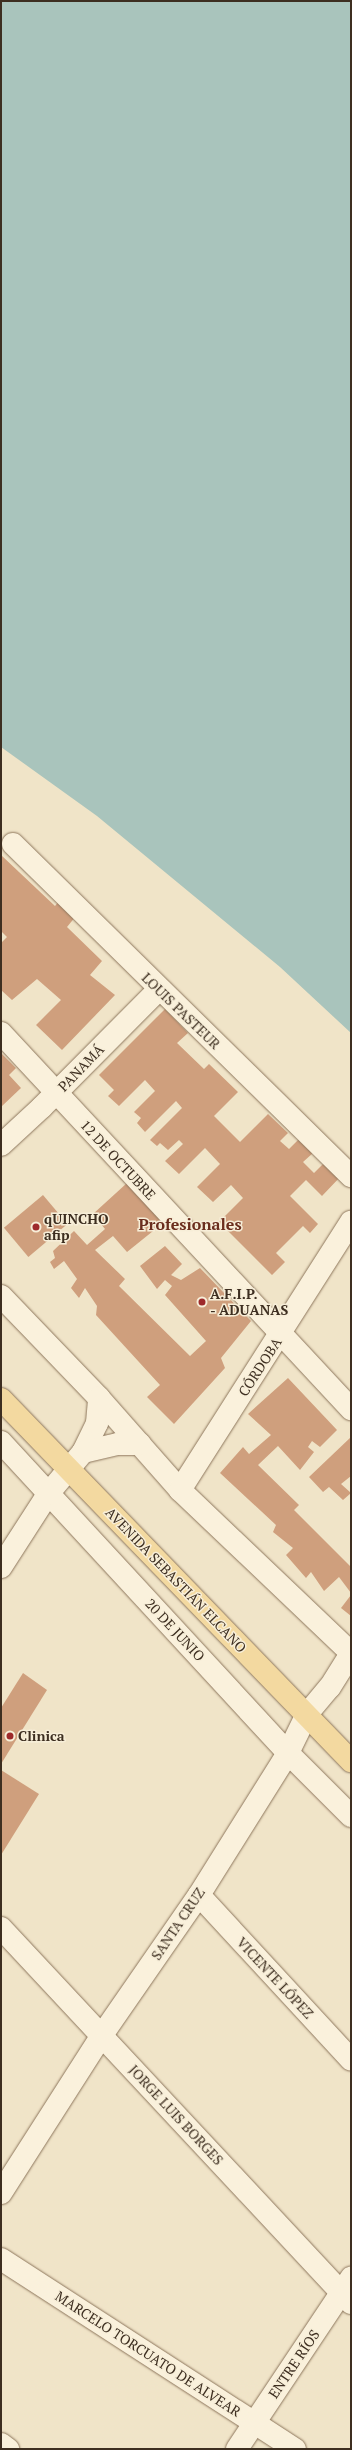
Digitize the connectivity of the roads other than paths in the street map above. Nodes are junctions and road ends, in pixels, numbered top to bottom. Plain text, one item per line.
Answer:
1 (13, 844) dead end
2 (158, 989) junction
3 (1, 1033) edge
4 (56, 1093) junction
5 (1, 1144) edge
6 (351, 1176) edge
7 (351, 1222) edge
8 (1, 1296) edge
9 (280, 1335) junction
10 (99, 1398) junction
11 (1, 1399) edge
12 (351, 1409) edge
13 (1, 1442) edge
14 (140, 1444) junction
15 (83, 1452) junction
16 (68, 1470) junction
17 (180, 1490) junction
18 (48, 1494) junction
19 (1, 1567) edge
20 (351, 1653) edge
21 (307, 1714) junction
22 (288, 1753) junction
23 (351, 1761) edge
24 (351, 1816) edge
25 (198, 1895) junction
26 (1, 1928) edge
27 (102, 2035) junction
28 (351, 2060) edge
29 (1, 2193) edge
30 (1, 2259) edge
31 (348, 2292) edge
32 (254, 2423) junction
33 (1, 2444) edge
34 (8, 2449) edge
35 (237, 2449) edge
36 (294, 2449) edge

1 - 2 street, LOUIS PASTEUR
2 - 4 street, PANAMÁ
2 - 6 street, LOUIS PASTEUR
3 - 4 street, 12 DE OCTUBRE
4 - 5 street, PANAMÁ
4 - 9 street, 12 DE OCTUBRE
7 - 9 street, CÓRDOBA
8 - 10 street
9 - 12 street, 12 DE OCTUBRE
9 - 17 street, CÓRDOBA
10 - 14 street
10 - 15 street
11 - 16 main road, AVENIDA SEBASTIÁN ELCANO
13 - 18 street, 20 DE JUNIO
14 - 15 street
14 - 17 street
15 - 16 street
16 - 18 street
16 - 21 main road, AVENIDA SEBASTIÁN ELCANO
17 - 20 street
18 - 19 street
18 - 22 street, 20 DE JUNIO
20 - 21 street, SANTA CRUZ
21 - 22 street, SANTA CRUZ
21 - 23 main road, AVENIDA SEBASTIÁN ELCANO
22 - 24 street, 20 DE JUNIO
22 - 25 street, SANTA CRUZ
25 - 27 street, SANTA CRUZ
25 - 28 street, VICENTE LÓPEZ
26 - 27 street, JORGE LUIS BORGES
27 - 29 street, SANTA CRUZ
27 - 31 street, JORGE LUIS BORGES
30 - 32 street, MARCELO TORCUATO DE ALVEAR
31 - 32 street, ENTRE RÍOS
32 - 35 street, ENTRE RÍOS
32 - 36 street, MARCELO TORCUATO DE ALVEAR
33 - 34 street

